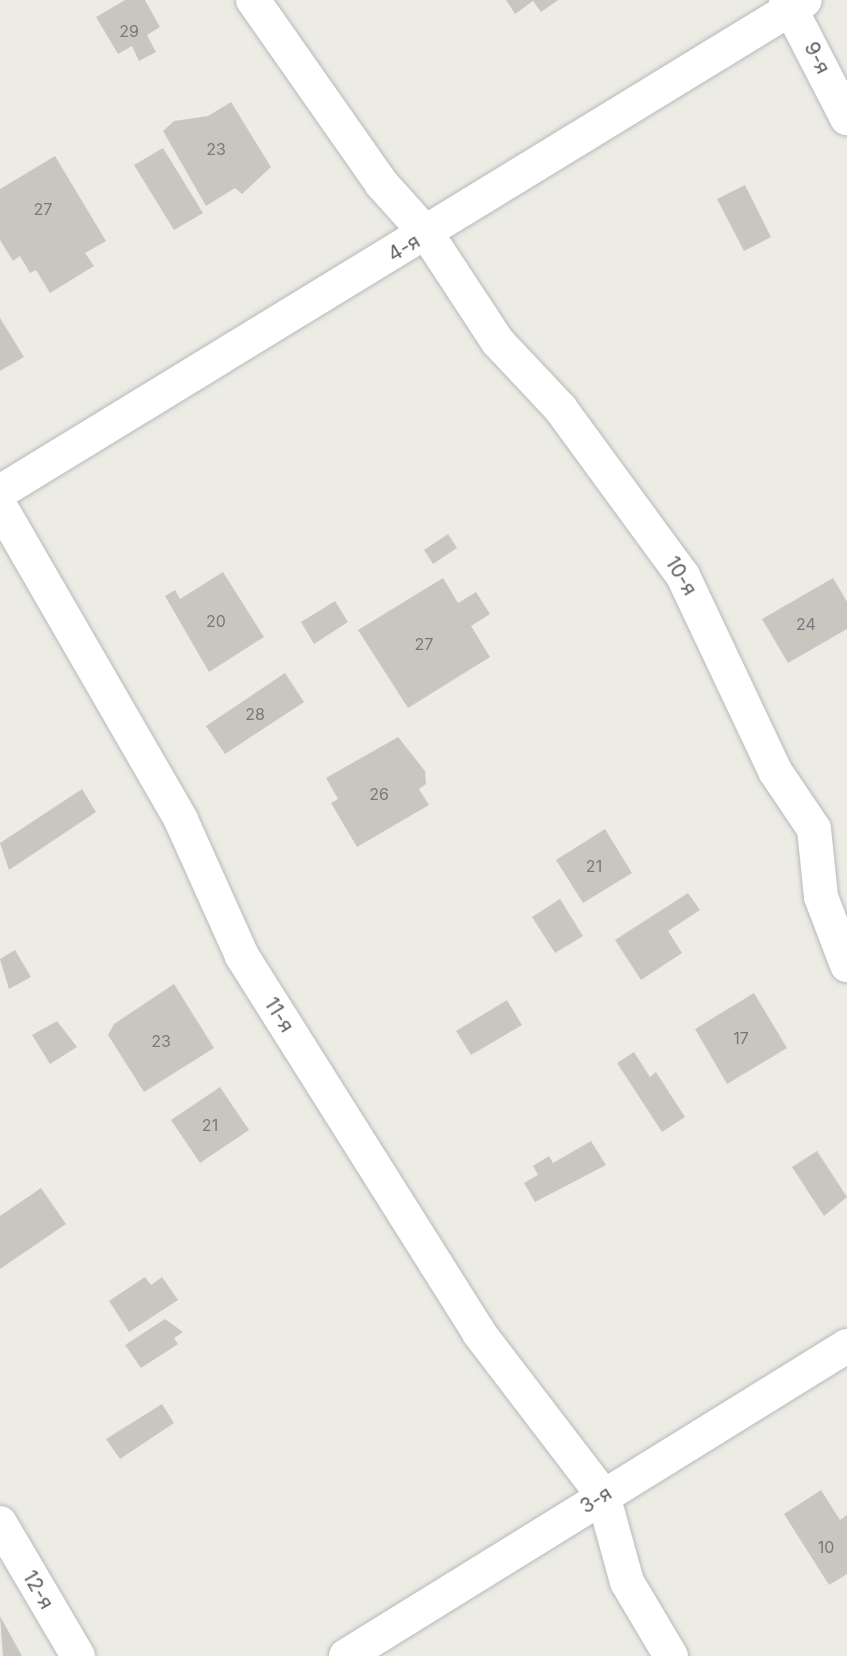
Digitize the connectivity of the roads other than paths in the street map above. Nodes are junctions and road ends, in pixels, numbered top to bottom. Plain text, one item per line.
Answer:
1 (253, 0) edge
2 (794, 3) edge
3 (847, 118) edge
4 (427, 234) junction
5 (0, 492) edge
6 (0, 506) edge
7 (847, 965) edge
8 (847, 1346) edge
9 (603, 1495) junction
10 (0, 1523) edge
11 (78, 1656) edge
12 (346, 1656) edge
13 (671, 1656) edge

1 - 4 street, 10-я
2 - 3 street, 9-я
2 - 4 street, 4-я
4 - 5 street, 4-я
4 - 7 street, 10-я
6 - 9 street, 11-я
8 - 9 street, 3-я
9 - 12 street, 3-я
9 - 13 street
10 - 11 street, 12-я

